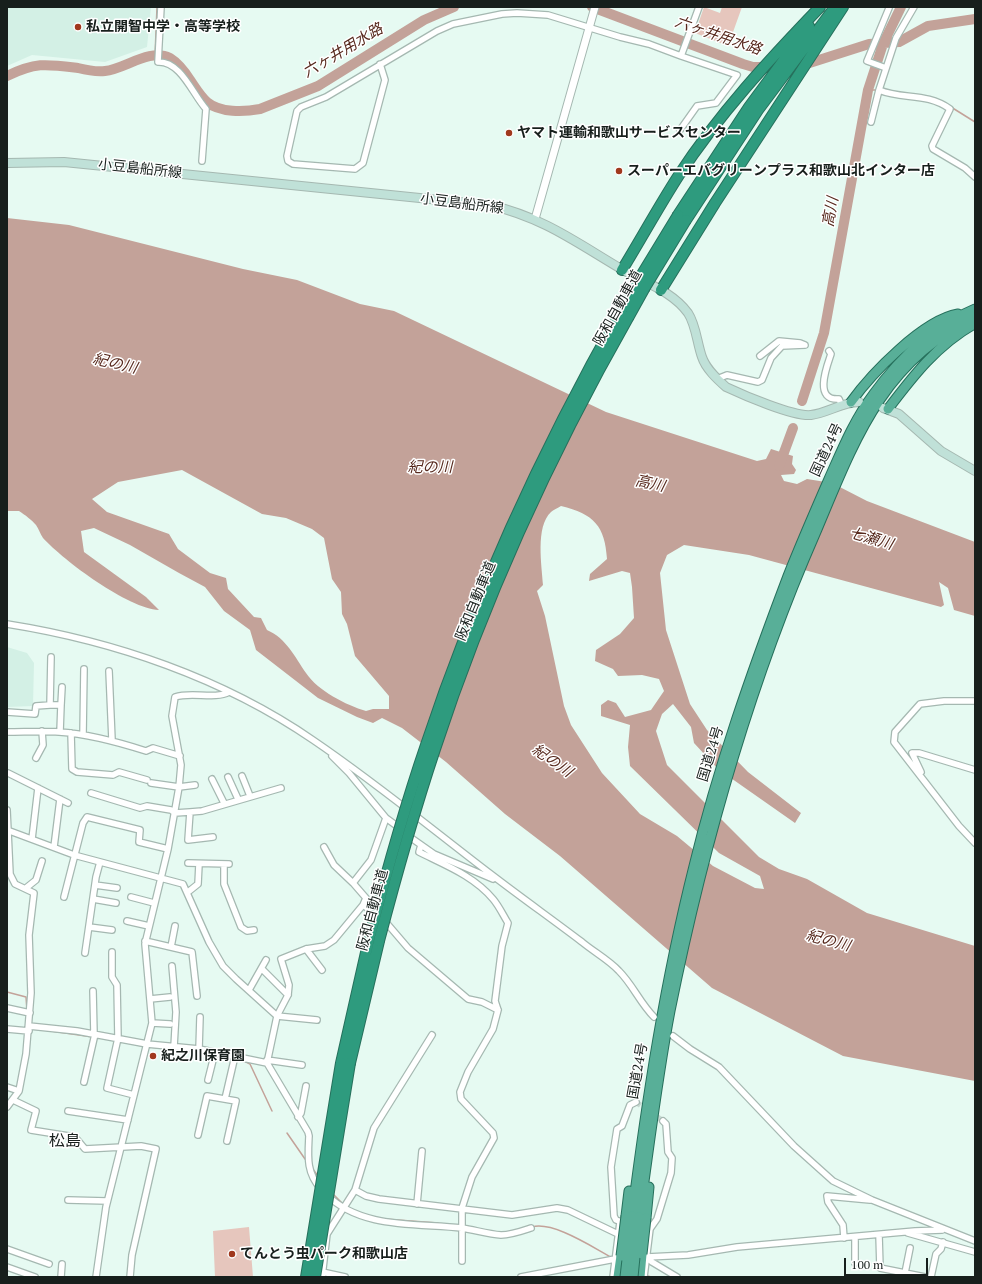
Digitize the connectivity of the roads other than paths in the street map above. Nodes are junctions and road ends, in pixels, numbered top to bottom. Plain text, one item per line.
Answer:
1 (161, 7) edge
2 (699, 7) edge
3 (821, 7) edge
4 (835, 7) edge
5 (843, 7) edge
6 (914, 7) edge
7 (889, 8) dead end
8 (594, 10) edge
9 (590, 27) junction
10 (681, 56) junction
11 (792, 56) junction
12 (380, 64) junction
13 (884, 67) junction
14 (879, 90) junction
15 (871, 122) dead end
16 (680, 130) dead end
17 (202, 161) dead end
18 (7, 163) edge
19 (975, 177) edge
20 (682, 218) junction
21 (535, 219) junction
22 (622, 270) junction
23 (661, 290) junction
24 (975, 309) edge
25 (964, 321) edge
26 (829, 351) dead end
27 (760, 356) dead end
28 (717, 379) junction
29 (855, 402) joint
30 (842, 406) junction
31 (885, 409) joint
32 (975, 471) edge
33 (7, 624) edge
34 (51, 657) dead end
35 (84, 669) dead end
36 (109, 670) dead end
37 (62, 687) dead end
38 (228, 692) junction
39 (975, 701) edge
40 (50, 705) junction
41 (61, 705) junction
42 (7, 712) edge
43 (42, 731) junction
44 (7, 732) edge
45 (60, 732) junction
46 (71, 733) junction
47 (83, 735) junction
48 (112, 740) junction
49 (329, 752) junction
50 (180, 756) junction
51 (36, 758) dead end
52 (975, 770) edge
53 (8, 773) edge
54 (242, 776) dead end
55 (228, 777) dead end
56 (212, 779) dead end
57 (927, 783) junction
58 (195, 785) dead end
59 (179, 787) junction
60 (38, 788) junction
61 (281, 788) dead end
62 (91, 793) dead end
63 (250, 796) junction
64 (60, 799) junction
65 (238, 799) junction
66 (68, 803) dead end
67 (224, 803) junction
68 (7, 810) edge
69 (190, 812) junction
70 (175, 813) junction
71 (386, 818) junction
72 (8, 830) edge
73 (213, 838) dead end
74 (32, 839) junction
75 (975, 842) edge
76 (421, 845) junction
77 (54, 847) junction
78 (324, 847) dead end
79 (168, 849) junction
80 (74, 855) junction
81 (8, 856) edge
82 (42, 861) dead end
83 (100, 862) junction
84 (188, 863) dead end
85 (199, 864) junction
86 (160, 878) junction
87 (353, 883) junction
88 (503, 883) junction
89 (95, 885) junction
90 (26, 888) junction
91 (117, 888) dead end
92 (188, 892) junction
93 (64, 897) dead end
94 (131, 897) dead end
95 (93, 899) junction
96 (116, 903) dead end
97 (154, 903) junction
98 (363, 905) junction
99 (127, 921) dead end
100 (149, 926) junction
101 (175, 926) dead end
102 (89, 927) junction
103 (112, 930) dead end
104 (254, 930) dead end
105 (145, 942) junction
106 (171, 947) junction
107 (306, 948) junction
108 (112, 952) dead end
109 (85, 953) dead end
110 (266, 960) dead end
111 (172, 966) dead end
112 (262, 968) junction
113 (322, 970) dead end
114 (249, 990) junction
115 (93, 991) dead end
116 (288, 995) junction
117 (197, 996) dead end
118 (170, 997) dead end
119 (150, 999) junction
120 (7, 1008) edge
121 (498, 1010) junction
122 (667, 1010) junction
123 (28, 1013) junction
124 (277, 1016) junction
125 (200, 1017) dead end
126 (654, 1017) dead end
127 (317, 1020) dead end
128 (152, 1023) junction
129 (170, 1024) dead end
130 (7, 1028) edge
131 (29, 1029) junction
132 (432, 1035) dead end
133 (95, 1036) junction
134 (673, 1036) dead end
135 (118, 1040) junction
136 (147, 1044) junction
137 (174, 1047) junction
138 (199, 1049) junction
139 (215, 1054) junction
140 (235, 1058) junction
141 (267, 1061) junction
142 (345, 1063) junction
143 (302, 1065) dead end
144 (208, 1080) dead end
145 (84, 1082) dead end
146 (306, 1086) dead end
147 (7, 1087) edge
148 (19, 1090) junction
149 (134, 1095) junction
150 (225, 1099) junction
151 (13, 1100) junction
152 (636, 1102) dead end
153 (7, 1107) edge
154 (68, 1111) dead end
155 (298, 1117) junction
156 (128, 1120) junction
157 (663, 1121) tunnel mouth
158 (198, 1135) dead end
159 (227, 1141) dead end
160 (121, 1148) junction
161 (422, 1151) dead end
162 (355, 1190) junction
163 (68, 1200) dead end
164 (872, 1200) junction
165 (107, 1201) junction
166 (417, 1204) junction
167 (345, 1206) junction
168 (462, 1208) junction
169 (633, 1218) junction
170 (462, 1227) junction
171 (531, 1228) dead end
172 (650, 1229) junction
173 (944, 1230) junction
174 (904, 1232) junction
175 (618, 1234) junction
176 (879, 1235) junction
177 (855, 1237) junction
178 (844, 1238) junction
179 (975, 1241) edge
180 (943, 1242) junction
181 (910, 1248) dead end
182 (7, 1249) edge
183 (975, 1252) edge
184 (645, 1256) junction
185 (618, 1258) junction
186 (462, 1261) dead end
187 (856, 1263) dead end
188 (49, 1264) dead end
189 (62, 1264) dead end
190 (7, 1267) edge
191 (904, 1273) junction
192 (320, 1275) edge
193 (35, 1277) edge
194 (61, 1277) edge
195 (96, 1277) edge
196 (130, 1277) edge
197 (306, 1277) edge
198 (345, 1277) edge
199 (521, 1277) edge
200 (613, 1277) edge
201 (618, 1277) edge
202 (625, 1277) edge
203 (633, 1277) edge
204 (640, 1277) edge
205 (644, 1277) edge
206 (677, 1277) edge
207 (925, 1277) edge
208 (931, 1277) edge

1 - 17 street
2 - 10 street
3 - 11 highway, 阪和自動車道
3 - 22 highway
4 - 11 highway, 阪和自動車道
5 - 23 highway
6 - 13 street
7 - 13 street
8 - 9 street
9 - 10 street
9 - 12 street
9 - 21 street
10 - 16 street
11 - 20 highway, 阪和自動車道
11 - 20 highway, 阪和自動車道
12 - 12 street
13 - 14 street
14 - 15 street
14 - 19 street
18 - 21 main road, 小豆島船所線
20 - 142 highway, 阪和自動車道, bridge
21 - 22 main road, 小豆島船所線
22 - 23 main road, 小豆島船所線
23 - 28 main road, 小豆島船所線
24 - 25 highway
25 - 29 highway
25 - 31 highway
25 - 122 highway, 国道24号
26 - 30 street
27 - 28 street
28 - 30 main road, 小豆島船所線
29 - 30 main road, 小豆島船所線
31 - 32 main road
33 - 38 street
34 - 40 street
35 - 47 street
36 - 48 street
37 - 41 street
38 - 49 street
38 - 50 street
39 - 57 street
40 - 41 street
40 - 42 street
41 - 45 street
43 - 44 street
43 - 45 street
43 - 51 street
45 - 46 street
46 - 47 street
46 - 59 street
47 - 48 street
48 - 50 street
49 - 71 street
49 - 88 street
50 - 59 street
52 - 57 street
53 - 60 street
54 - 63 street
55 - 65 street
56 - 67 street
57 - 75 street
58 - 59 street
59 - 70 street
60 - 64 street
60 - 74 street
61 - 63 street
62 - 70 street
63 - 65 street
64 - 66 street
64 - 77 street
65 - 67 street
67 - 69 street
68 - 72 street
69 - 70 street
69 - 73 street
70 - 79 street
71 - 76 street
71 - 87 street
72 - 74 street
72 - 81 street
74 - 77 street
76 - 88 street
76 - 121 street
77 - 80 street
78 - 87 street
79 - 80 street
79 - 86 street
80 - 83 street
80 - 93 street
81 - 90 street
82 - 90 street
83 - 86 street
83 - 89 street
84 - 85 street
85 - 92 street
85 - 104 street
86 - 92 street
86 - 97 street
87 - 98 street
88 - 126 street
89 - 91 street
89 - 95 street
90 - 123 street
92 - 114 street
94 - 97 street
95 - 96 street
95 - 102 street
97 - 100 street
98 - 107 street
98 - 121 street
99 - 100 street
100 - 105 street
101 - 106 street
102 - 103 street
102 - 109 street
105 - 106 street
105 - 119 street
106 - 117 street
107 - 113 street
107 - 116 street
108 - 135 street
110 - 112 street
111 - 137 street
112 - 114 street
112 - 116 street
114 - 124 street
115 - 133 street
116 - 124 street
118 - 119 street
119 - 128 street
120 - 123 street
121 - 168 street
122 - 169 highway, 国道24号
122 - 169 highway, 国道24号
123 - 131 street
124 - 127 street
124 - 141 street
125 - 138 street
128 - 129 street
128 - 136 street
130 - 131 street
131 - 133 street
131 - 148 street
132 - 162 street
133 - 135 street
133 - 145 street
134 - 164 street
135 - 136 street
135 - 149 street
136 - 137 street
136 - 149 street
137 - 138 street
138 - 139 street
139 - 140 street
139 - 144 street
140 - 141 street
140 - 150 street
141 - 143 street
141 - 155 street
142 - 192 highway, 阪和自動車道, bridge
142 - 197 highway, 阪和自動車道, bridge
146 - 155 street
147 - 148 street
148 - 151 street
149 - 156 street
150 - 158 street
150 - 159 street
151 - 153 street
151 - 160 street
152 - 169 street
154 - 156 street
155 - 167 street
156 - 160 street
157 - 172 street
160 - 165 street
160 - 196 street
161 - 166 street
162 - 166 street
162 - 167 street
163 - 165 street
164 - 173 street
164 - 178 street
165 - 195 street
166 - 168 street
167 - 170 street
167 - 192 street
168 - 170 street
168 - 175 street
169 - 172 street
169 - 175 street
169 - 184 highway, bridge
169 - 185 highway, bridge
169 - 202 highway, 国道24号, bridge
169 - 203 highway, 国道24号, bridge
170 - 171 street
170 - 186 street
172 - 184 street
173 - 174 street
173 - 179 street
174 - 176 street
174 - 180 street
175 - 185 street
176 - 177 street
176 - 191 street
177 - 178 street
177 - 187 street
178 - 184 street
180 - 183 street
180 - 208 street
181 - 191 street
182 - 188 street
184 - 204 highway
184 - 205 street
184 - 206 street
185 - 199 street
185 - 200 street
185 - 201 highway
189 - 194 street
190 - 193 street
191 - 207 street
192 - 198 street

